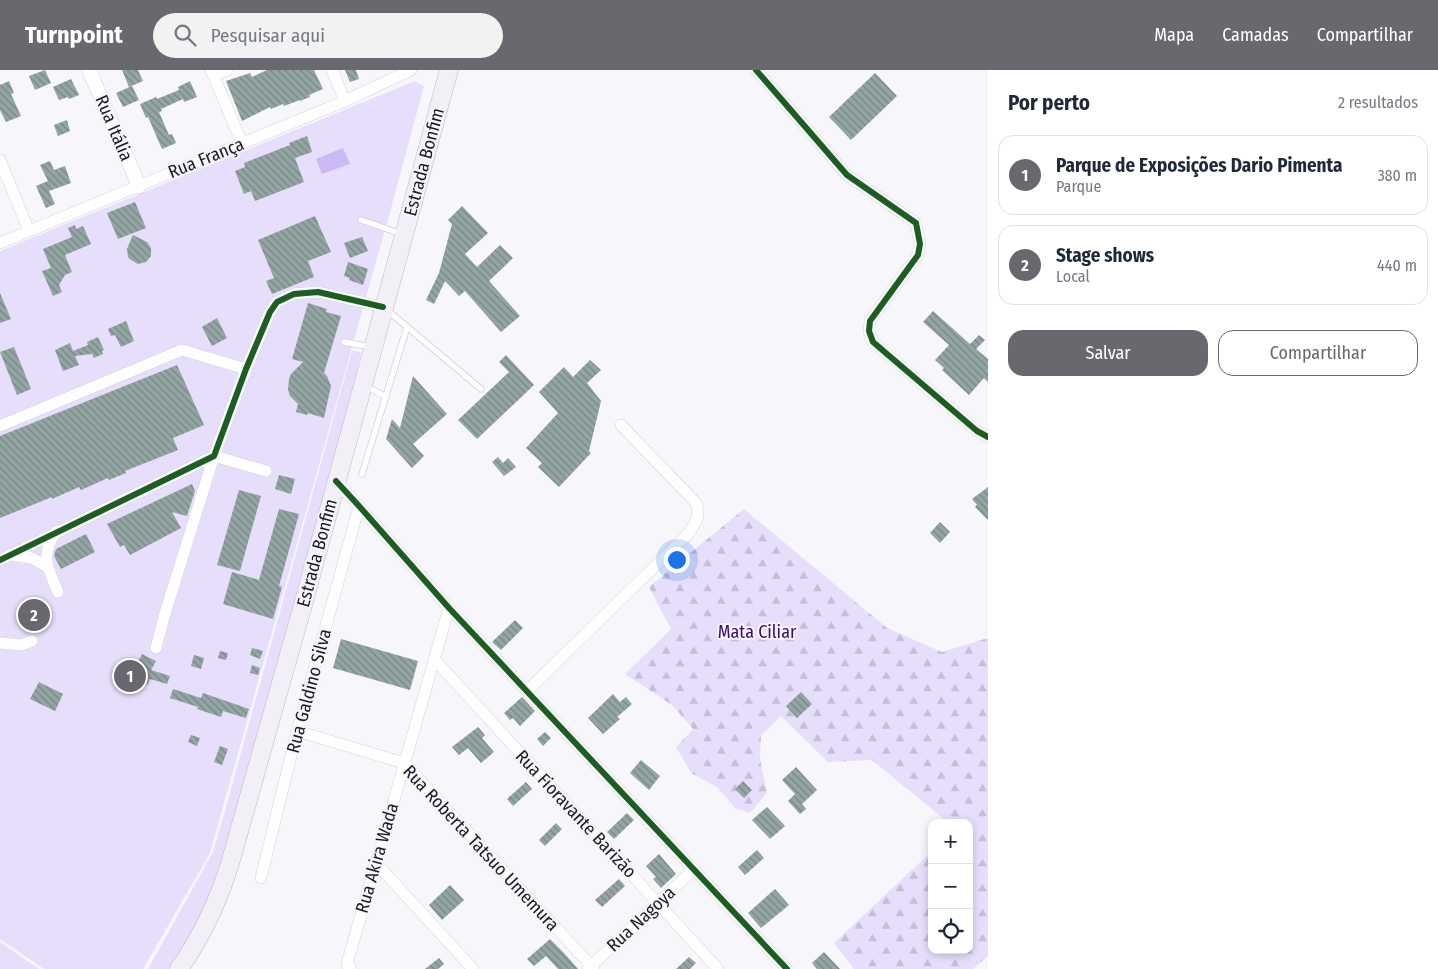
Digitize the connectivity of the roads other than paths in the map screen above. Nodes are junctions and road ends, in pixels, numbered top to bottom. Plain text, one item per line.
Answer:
1 (90, 70) edge
2 (227, 70) edge
3 (332, 70) edge
4 (411, 70) edge
5 (756, 70) edge
6 (446, 71) edge
7 (213, 73) edge
8 (345, 101) junction
9 (242, 143) junction
10 (0, 160) edge
11 (139, 186) junction
12 (361, 220) dead end
13 (29, 231) junction
14 (404, 235) junction
15 (0, 243) edge
16 (384, 307) junction
17 (408, 327) junction
18 (344, 342) dead end
19 (372, 348) junction
20 (246, 369) junction
21 (363, 384) junction
22 (481, 389) dead end
23 (386, 397) junction
24 (621, 425) dead end
25 (0, 426) edge
26 (988, 436) edge
27 (214, 456) junction
28 (266, 471) dead end
29 (362, 474) dead end
30 (336, 481) junction
31 (359, 506) junction
32 (56, 532) junction
33 (5, 557) edge
34 (47, 567) junction
35 (58, 592) dead end
36 (449, 608) junction
37 (32, 641) dead end
38 (0, 643) edge
39 (156, 648) dead end
40 (434, 659) junction
41 (527, 692) junction
42 (298, 731) junction
43 (404, 763) junction
44 (376, 863) junction
45 (694, 869) junction
46 (261, 878) dead end
47 (658, 903) junction
48 (349, 967) edge
49 (591, 968) edge
50 (179, 969) edge
51 (473, 969) edge
52 (718, 969) edge
53 (786, 969) edge

1 - 11 street, Rua Itália
2 - 7 street
3 - 8 street
4 - 8 street, Rua França
5 - 26 street
6 - 14 main road, Estrada Bonfim
7 - 9 street
8 - 9 street, Rua França
9 - 11 street, Rua França
10 - 13 street
11 - 13 street, Rua França
12 - 14 lane
13 - 15 street, Rua França
14 - 16 main road, Estrada Bonfim
16 - 17 lane
16 - 19 main road, Estrada Bonfim
16 - 20 street
17 - 22 lane
17 - 23 lane
18 - 19 lane
19 - 21 main road, Estrada Bonfim
20 - 25 street
20 - 27 street
21 - 23 lane
21 - 30 main road, Estrada Bonfim
23 - 29 lane
24 - 41 street
27 - 28 street
27 - 32 street
27 - 39 street
30 - 31 street
30 - 50 main road, Estrada Bonfim
31 - 36 street
31 - 42 street, Rua Galdino Silva
32 - 33 street
32 - 34 street
33 - 34 street
34 - 35 street
36 - 40 street, Rua Akira Wada
36 - 41 street
37 - 38 street
40 - 43 street, Rua Akira Wada
40 - 47 street, Rua Fioravante Barizão
41 - 45 street
42 - 43 street, Rua Roberta Tatsuo Umemura
42 - 46 street, Rua Galdino Silva
43 - 44 street, Rua Akira Wada
43 - 49 street, Rua Roberta Tatsuo Umemura
44 - 48 street, Rua Akira Wada
44 - 51 street
45 - 47 street, Rua Nagoya
45 - 53 street
47 - 49 street, Rua Nagoya
47 - 52 street, Rua Fioravante Barizão

